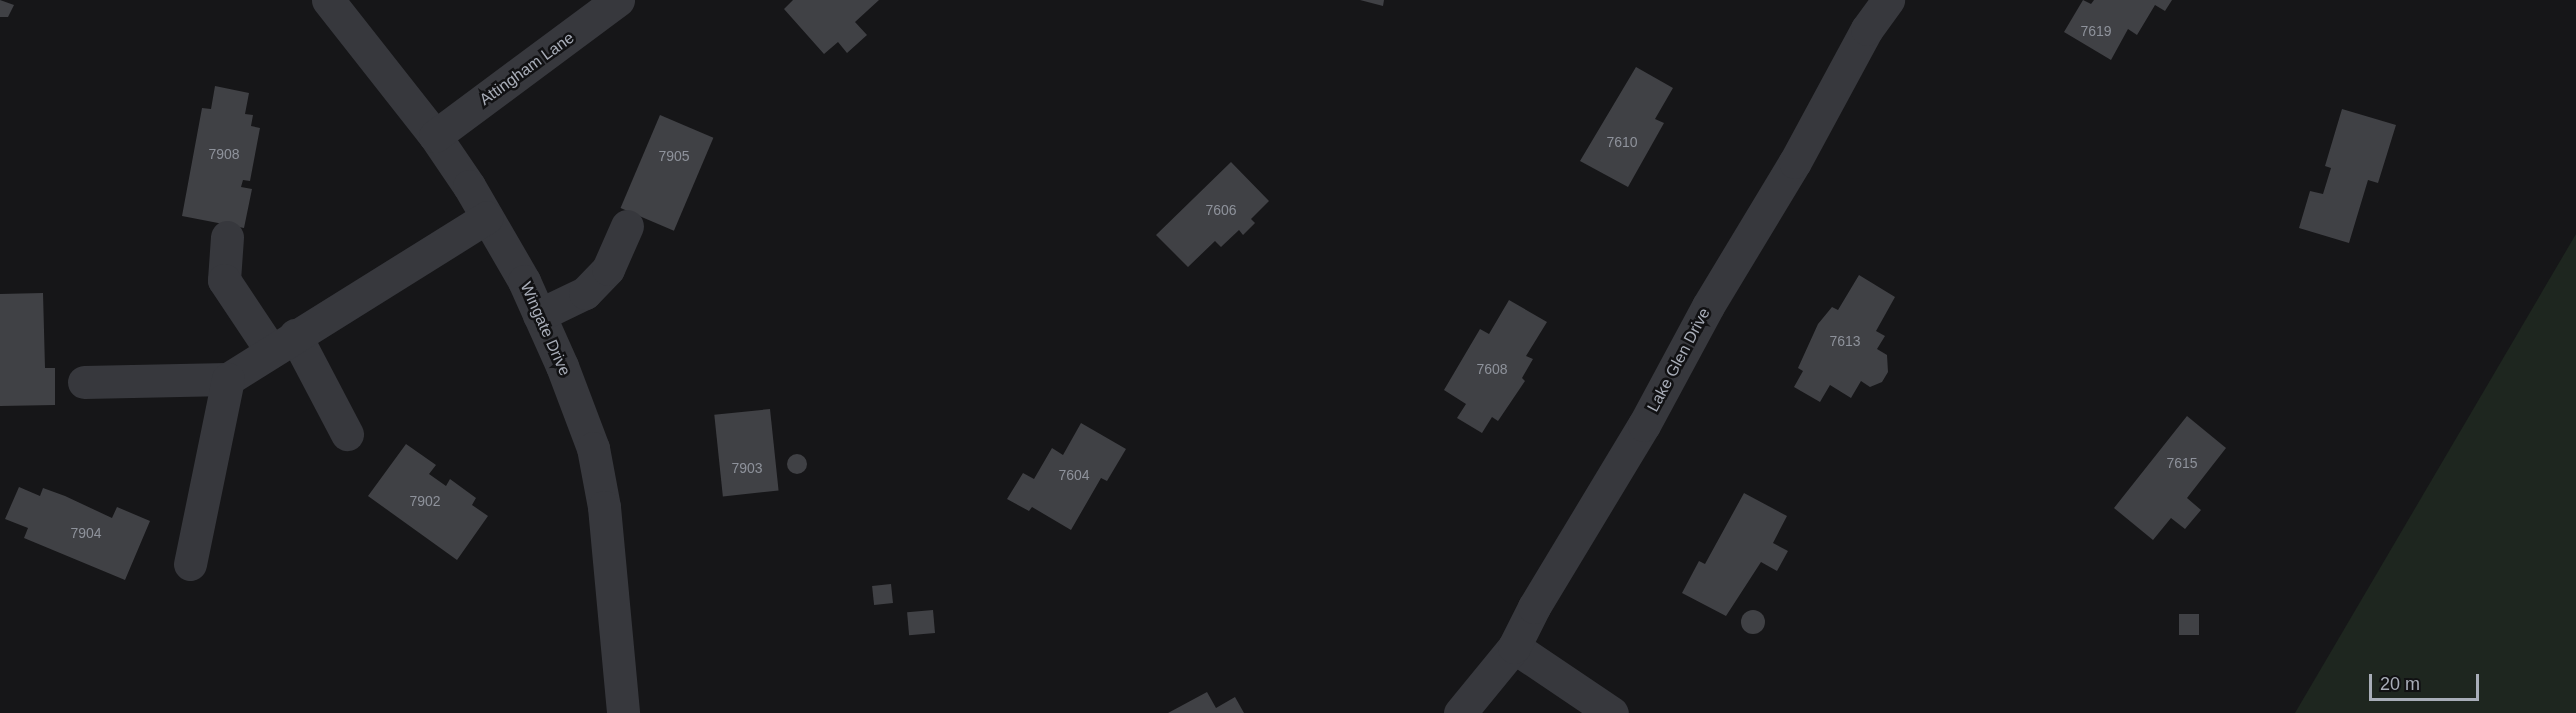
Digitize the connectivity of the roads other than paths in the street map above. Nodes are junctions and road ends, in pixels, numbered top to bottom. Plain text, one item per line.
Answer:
1 (328, 0) edge
2 (1888, 0) edge
3 (606, 4) edge
4 (435, 136) junction
5 (487, 217) junction
6 (627, 226) dead end
7 (227, 237) dead end
8 (539, 315) junction
9 (282, 342) junction
10 (228, 379) junction
11 (84, 382) dead end
12 (347, 434) dead end
13 (190, 564) dead end
14 (1514, 647) junction
15 (623, 713) edge
16 (1460, 713) edge
17 (1612, 713) edge

1 - 4 street, Wingate Drive
2 - 14 street, Lake Glen Drive
3 - 4 street, Attingham Lane
4 - 5 street, Wingate Drive
5 - 8 street, Wingate Drive
5 - 9 street
6 - 8 street
7 - 9 street
8 - 15 street, Wingate Drive
9 - 10 street
9 - 12 street
10 - 11 street
10 - 13 street
14 - 16 street, Lake Glen Drive
14 - 17 street

